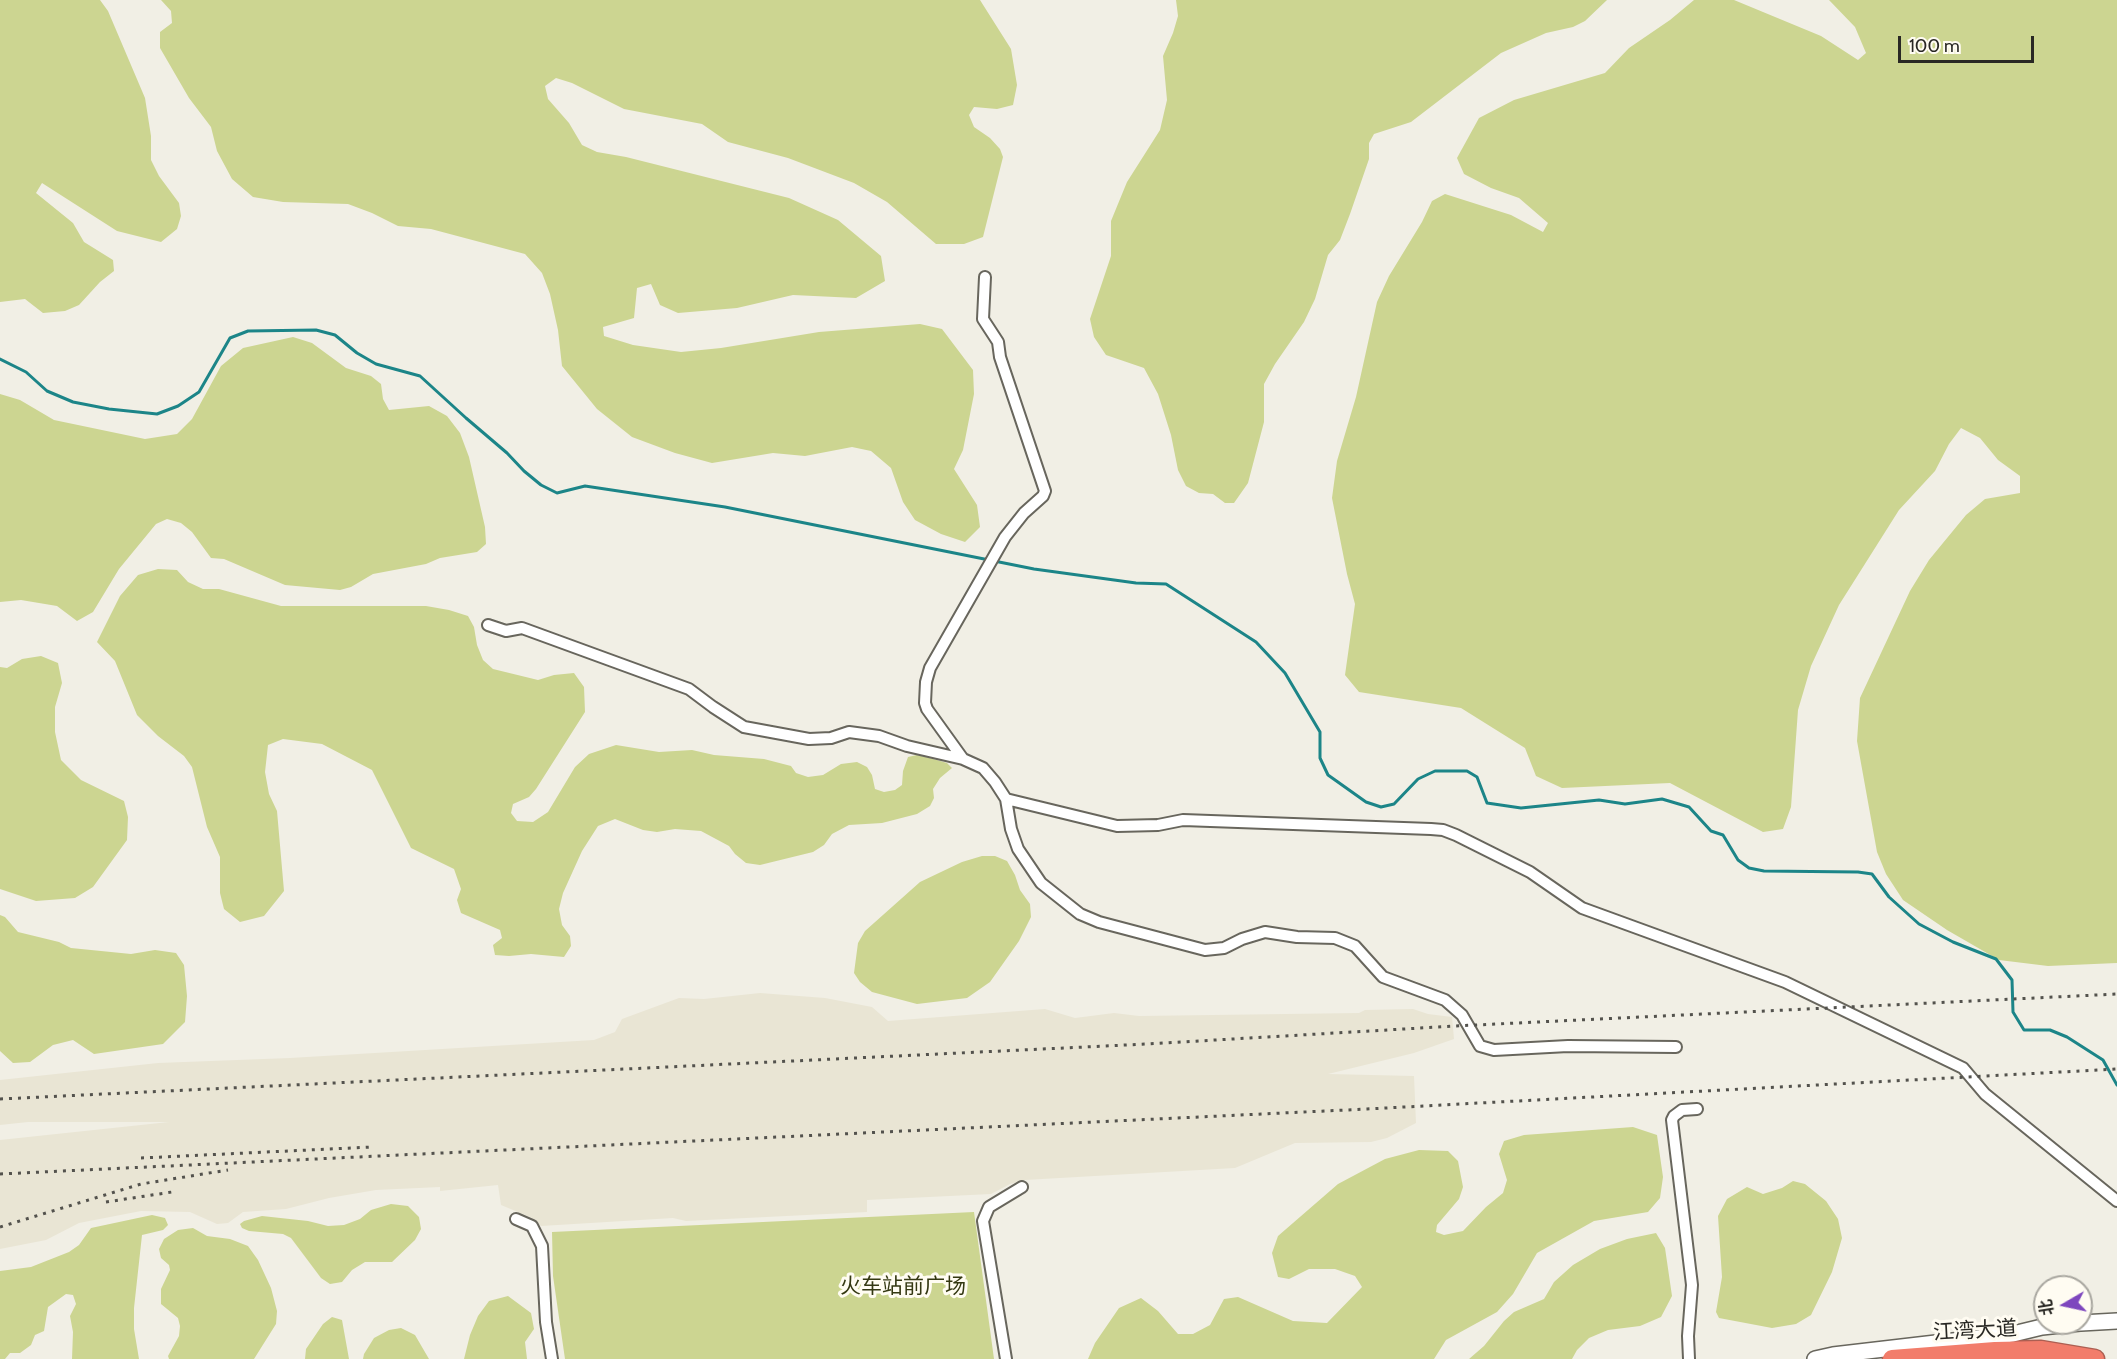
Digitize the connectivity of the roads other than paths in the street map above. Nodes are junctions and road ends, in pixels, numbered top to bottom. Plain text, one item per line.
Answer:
1 (985, 278) dead end
2 (488, 625) dead end
3 (963, 759) junction
4 (1006, 799) junction
5 (1676, 1047) dead end
6 (1697, 1109) dead end
7 (1022, 1186) dead end
8 (2117, 1201) edge
9 (516, 1219) dead end
10 (2117, 1322) edge
11 (2093, 1323) edge
12 (2033, 1329) edge
13 (552, 1359) edge
14 (1006, 1359) edge
15 (1689, 1359) edge
16 (1815, 1359) edge
17 (1892, 1359) edge
18 (2096, 1359) edge

1 - 3 street
2 - 3 street
3 - 4 street
4 - 5 street
4 - 8 street
6 - 15 street
7 - 14 street
9 - 13 street
10 - 11 main road
12 - 16 main road
17 - 18 highway, 江湾大道

